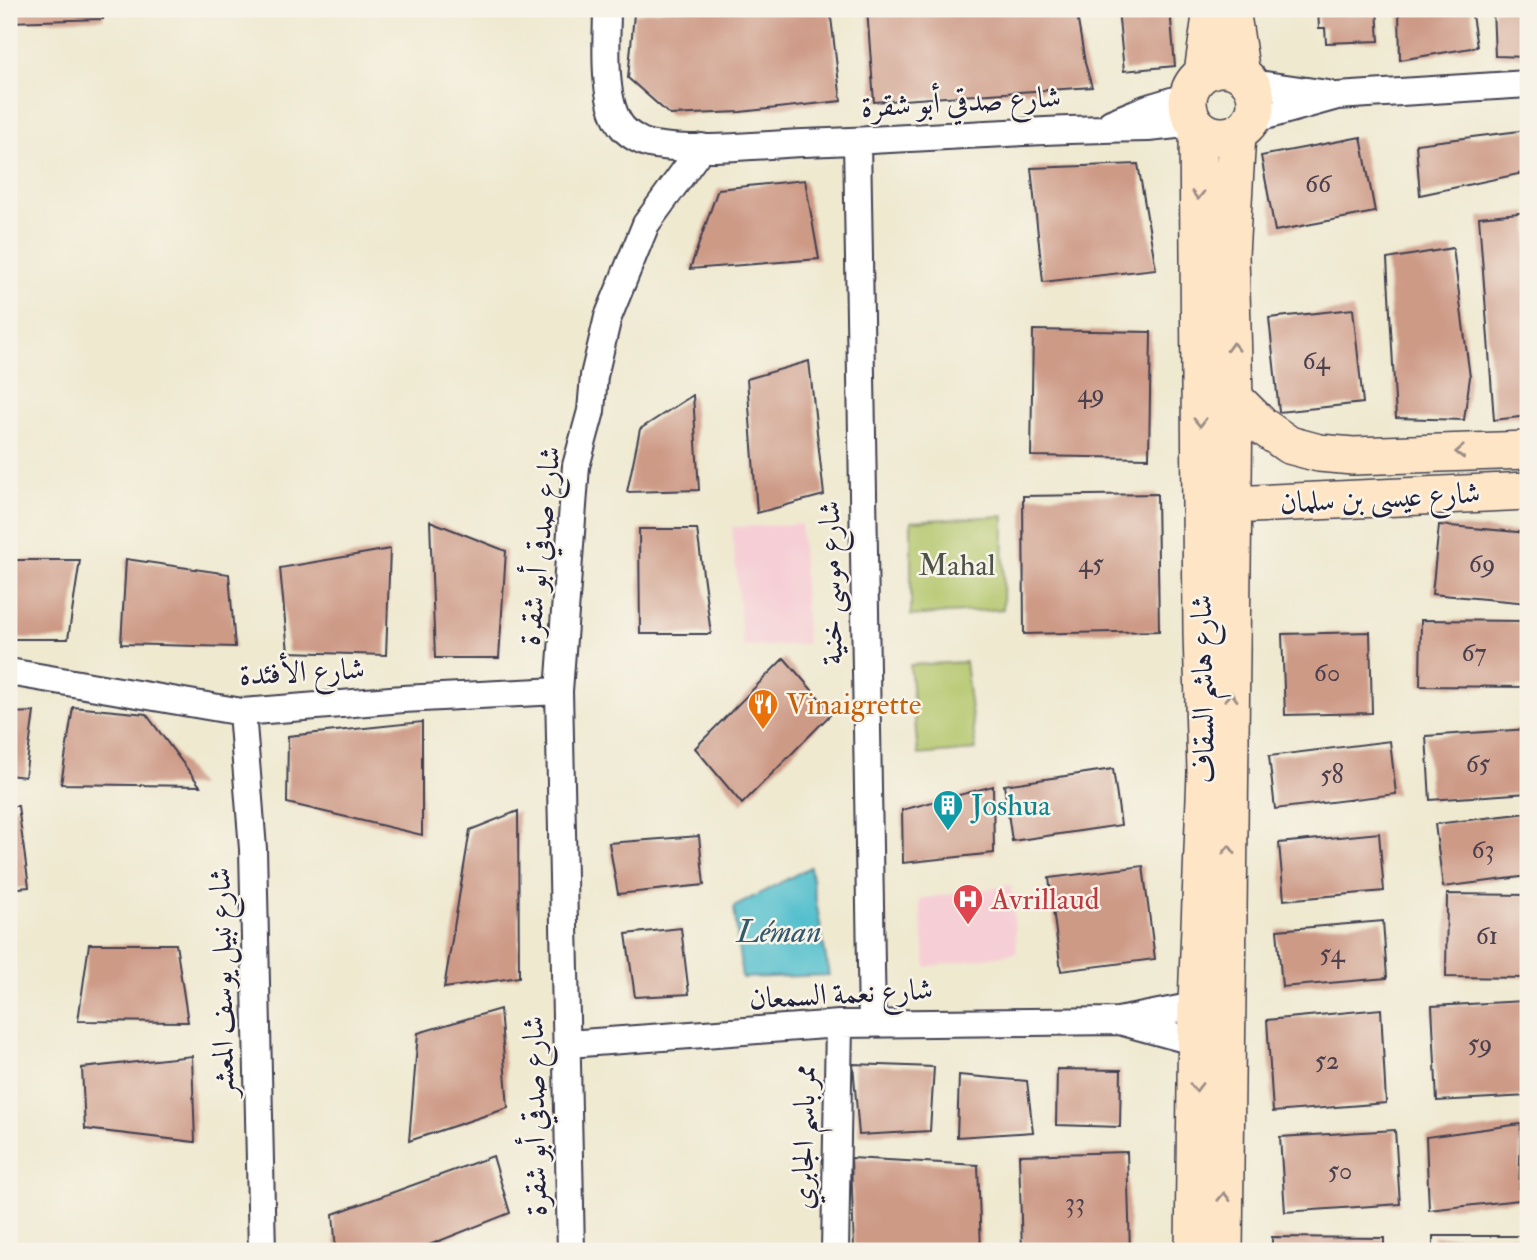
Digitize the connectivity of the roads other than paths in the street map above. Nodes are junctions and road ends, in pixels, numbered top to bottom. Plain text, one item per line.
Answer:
1 (607, 9) edge
2 (1212, 9) edge
3 (1231, 9) edge
4 (1246, 78) junction
5 (1528, 84) edge
6 (1337, 96) junction
7 (1196, 105) junction
8 (1244, 127) junction
9 (857, 141) junction
10 (702, 147) junction
11 (1234, 398) junction
12 (1528, 450) edge
13 (1528, 491) edge
14 (1232, 505) junction
15 (9, 672) edge
16 (559, 691) junction
17 (242, 712) junction
18 (1212, 1002) junction
19 (1118, 1021) junction
20 (872, 1023) junction
21 (839, 1024) junction
22 (1211, 1040) junction
23 (568, 1044) junction
24 (261, 1251) edge
25 (571, 1251) edge
26 (835, 1251) edge
27 (1194, 1251) edge
28 (1224, 1251) edge

1 - 10 street
2 - 7 street, شارع هاشم السقاف
3 - 4 street
4 - 6 street
4 - 7 street
4 - 8 street
5 - 6 street
6 - 8 street
7 - 8 street
7 - 9 street, شارع صدقي أبو شقرة
7 -> 18 street, شارع هاشم السقاف
11 -> 8 street, شارع هاشم السقاف
9 - 10 street, شارع صدقي أبو شقرة
9 - 20 street, شارع موسى خنية
10 - 16 street, شارع صدقي أبو شقرة
12 -> 11 street, شارع عيسى بن سلمان
11 - 14 street, شارع هاشم السقاف
13 - 14 street, شارع عيسى بن سلمان
18 -> 14 street, شارع هاشم السقاف
15 - 17 street, شارع الأفئدة
16 - 17 street, شارع الأفئدة
16 - 23 street, شارع صدقي أبو شقرة
17 - 24 street, شارع نبيل يوسف المعشر
18 - 19 street, شارع نعمة السمعان
18 - 22 street, شارع هاشم السقاف
19 - 20 street, شارع نعمة السمعان
19 - 22 street, شارع نعمة السمعان
20 - 21 street, شارع نعمة السمعان
21 - 23 street, شارع نعمة السمعان
21 - 26 street, ممر باسم الجابري
22 -> 27 street, شارع هاشم السقاف
28 -> 22 street, شارع هاشم السقاف
23 - 25 street, شارع صدقي أبو شقرة

